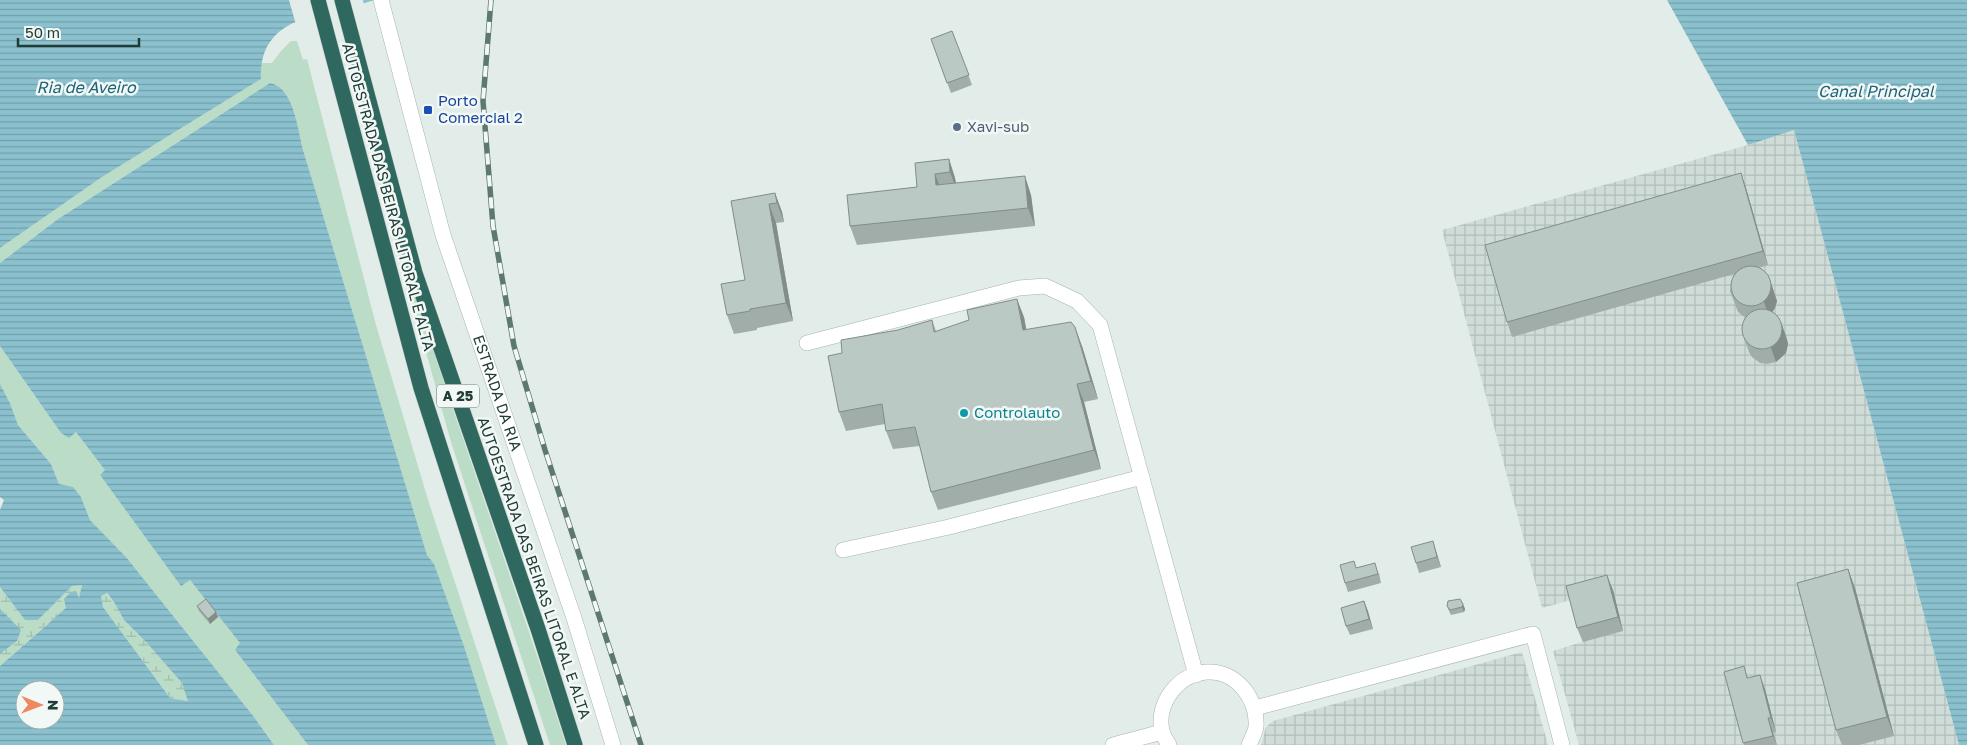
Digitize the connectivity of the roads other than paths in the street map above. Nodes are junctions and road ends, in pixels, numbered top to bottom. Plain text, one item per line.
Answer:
1 (318, 0) edge
2 (342, 0) edge
3 (381, 0) edge
4 (807, 344) dead end
5 (1142, 477) junction
6 (844, 550) dead end
7 (1196, 675) junction
8 (1255, 708) junction
9 (1165, 738) edge
10 (536, 745) edge
11 (575, 745) edge
12 (614, 745) edge
13 (1113, 745) edge
14 (1249, 745) edge
15 (1562, 745) edge

1 - 10 highway, AUTOESTRADA DAS BEIRAS LITORAL E ALTA / A 25
2 - 11 highway, AUTOESTRADA DAS BEIRAS LITORAL E ALTA / A 25
3 - 12 street, ESTRADA DA RIA
4 - 5 street
5 - 6 street
5 - 7 street
7 - 8 street
7 - 9 street
8 - 14 street
8 - 15 street
9 - 13 street

